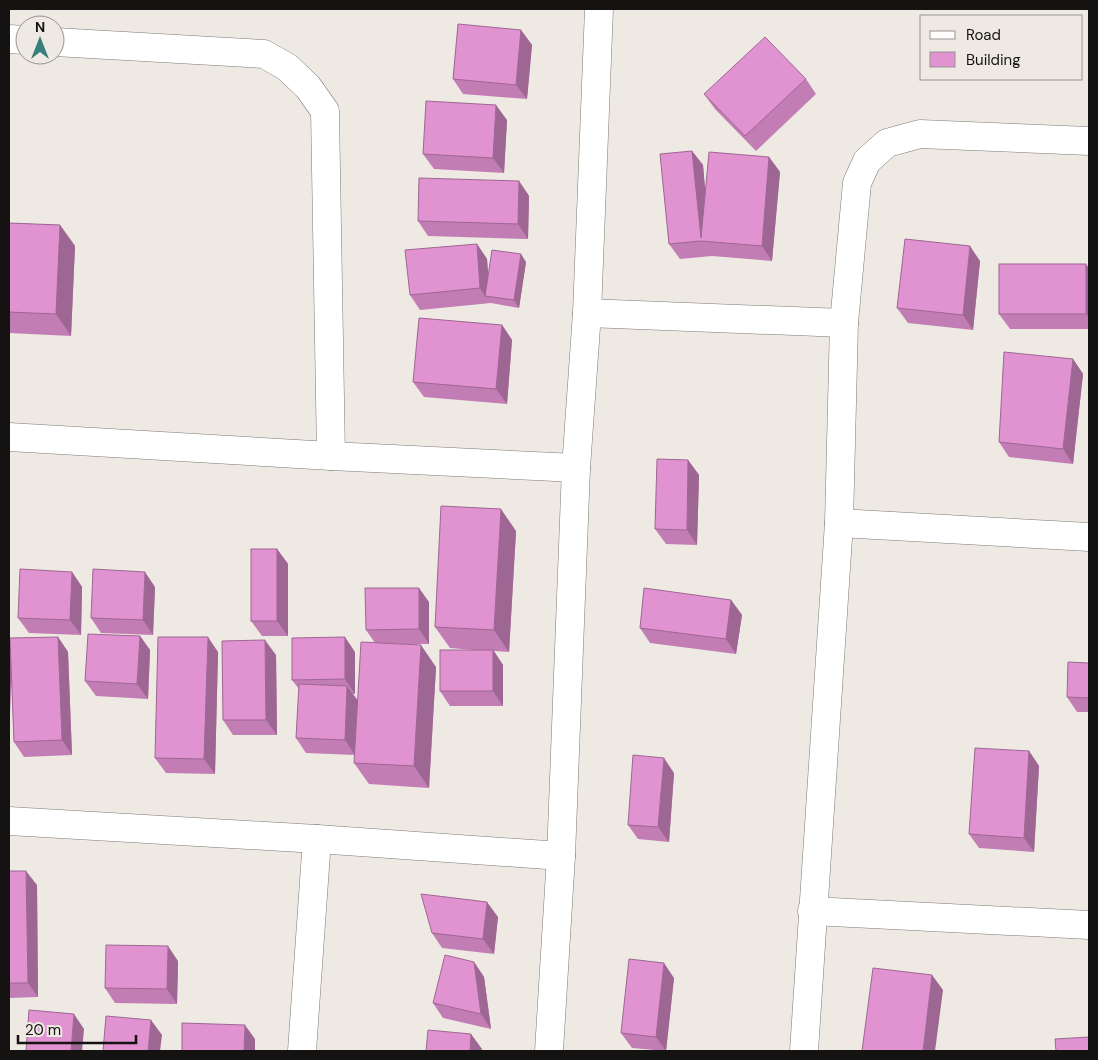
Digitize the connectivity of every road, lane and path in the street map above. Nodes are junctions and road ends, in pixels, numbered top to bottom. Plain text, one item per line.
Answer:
1 (599, 9) edge
2 (65, 43) edge
3 (1089, 141) edge
4 (587, 313) junction
5 (844, 323) junction
6 (9, 437) edge
7 (331, 456) junction
8 (576, 468) junction
9 (839, 523) junction
10 (1089, 537) edge
11 (9, 821) edge
12 (317, 839) junction
13 (561, 856) junction
14 (812, 911) junction
15 (1089, 925) edge
16 (302, 1051) edge
17 (549, 1051) edge
18 (804, 1051) edge

1 - 4 street
2 - 7 street
3 - 5 street
4 - 5 street
4 - 8 street
5 - 9 street
6 - 7 street
7 - 8 street
8 - 13 street
9 - 10 street
9 - 14 street
11 - 12 street
12 - 13 street
12 - 16 street
13 - 17 street
14 - 15 street
14 - 18 street

